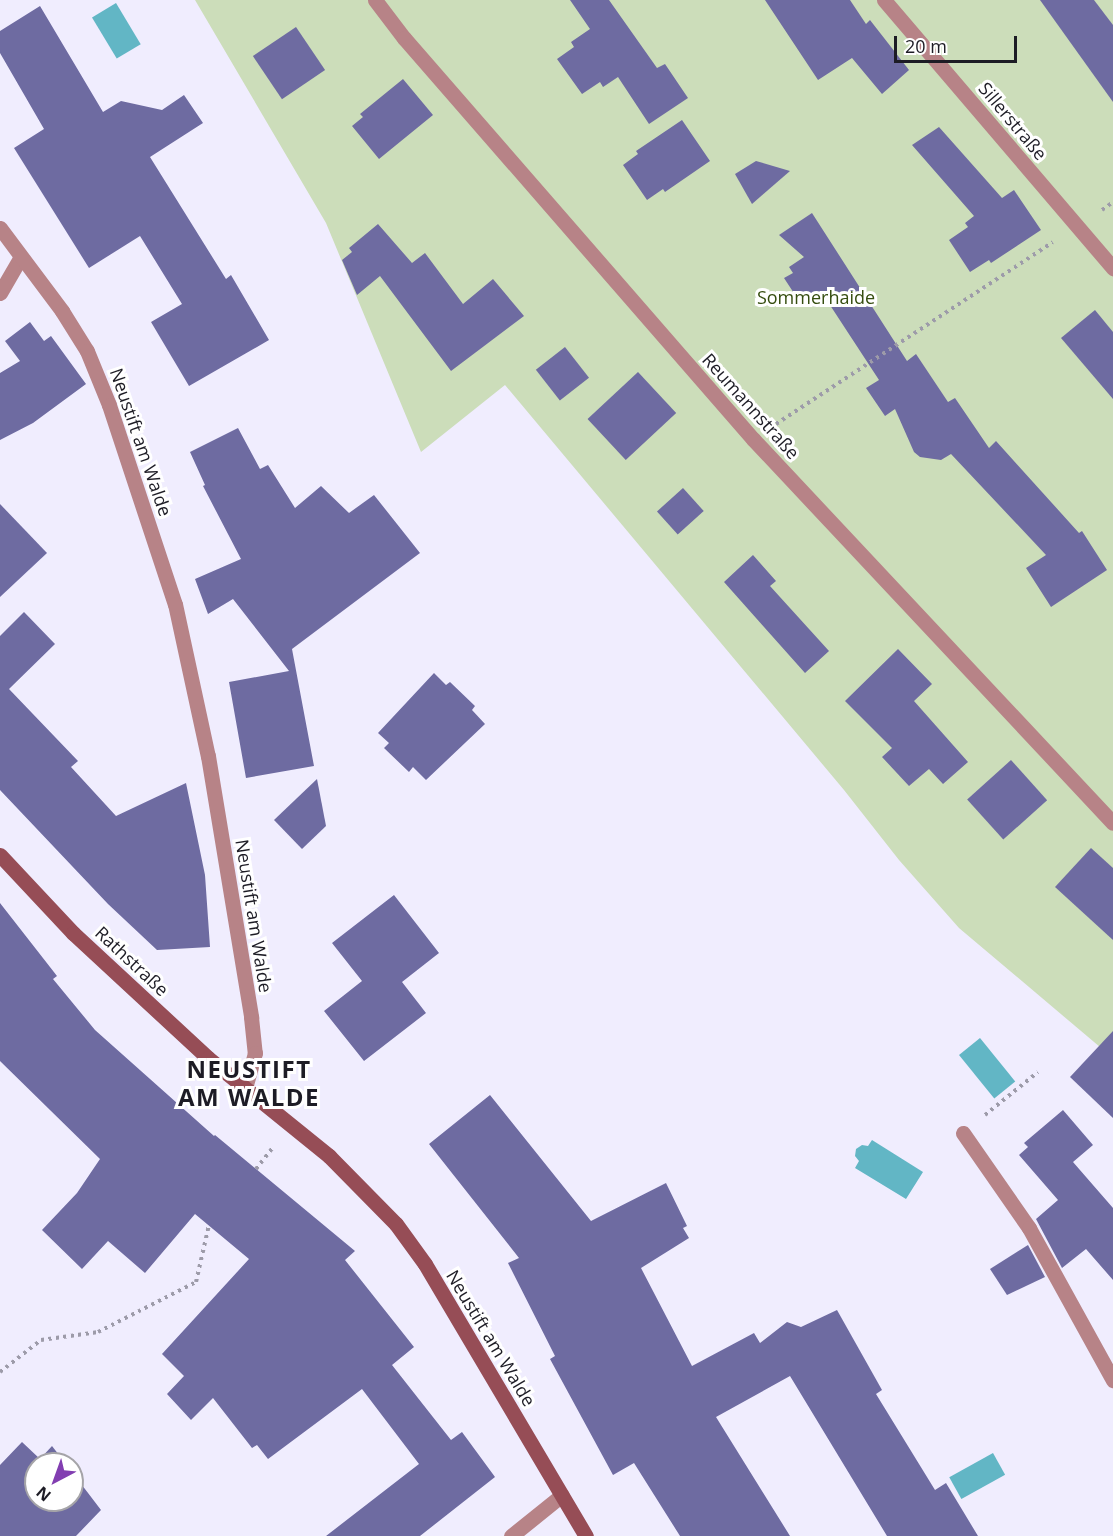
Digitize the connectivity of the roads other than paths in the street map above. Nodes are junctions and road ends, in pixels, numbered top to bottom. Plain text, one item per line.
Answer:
1 (375, 0) edge
2 (884, 0) edge
3 (0, 228) edge
4 (20, 259) junction
5 (1113, 267) edge
6 (0, 293) edge
7 (1113, 823) edge
8 (0, 855) edge
9 (245, 1088) junction
10 (963, 1133) road end
11 (1111, 1374) edge
12 (562, 1495) junction
13 (511, 1536) edge
14 (586, 1536) edge

1 - 7 street, Reumannstraße
2 - 5 street, Sillerstraße
3 - 4 street, Neustift am Walde
4 - 6 street
4 - 9 street, Neustift am Walde
8 - 9 main road, Rathstraße
9 - 12 main road, Neustift am Walde
10 - 11 street
12 - 13 street
12 - 14 main road, Neustift am Walde

